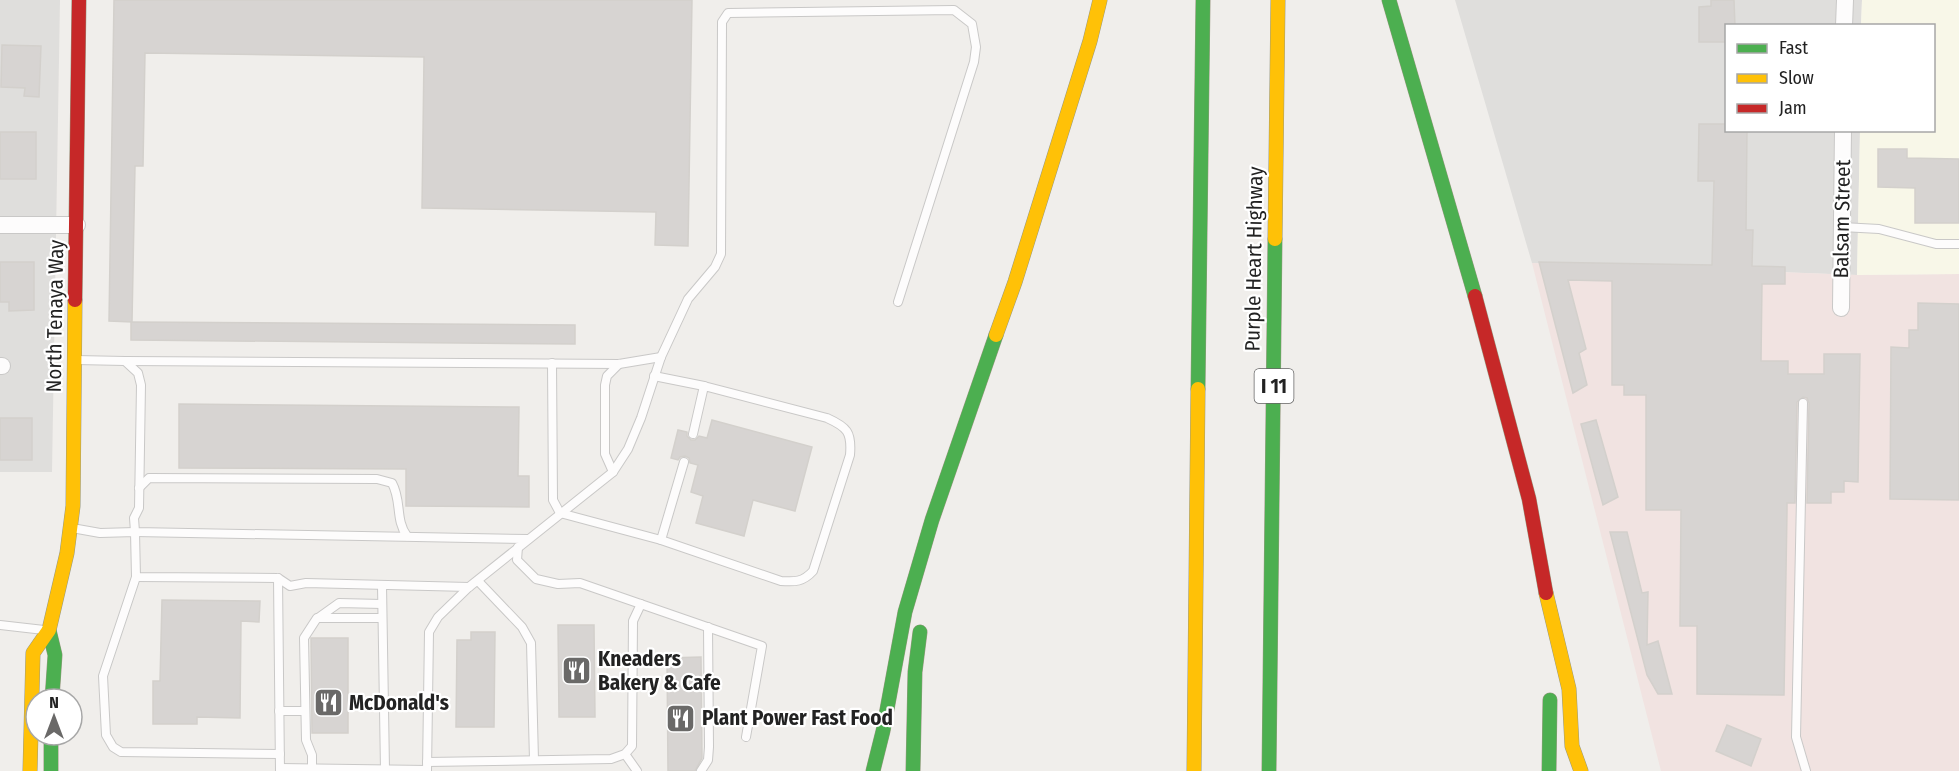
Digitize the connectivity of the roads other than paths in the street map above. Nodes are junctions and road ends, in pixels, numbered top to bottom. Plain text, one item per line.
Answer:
1 (79, 0) edge
2 (1100, 0) edge
3 (1203, 0) edge
4 (1278, 0) edge
5 (1389, 0) edge
6 (1845, 0) edge
7 (1844, 24) edge
8 (1843, 132) edge
9 (0, 225) edge
10 (77, 225) junction
11 (1842, 227) junction
12 (1959, 244) edge
13 (898, 302) dead end
14 (1841, 308) dead end
15 (661, 357) junction
16 (76, 360) junction
17 (125, 361) junction
18 (552, 363) junction
19 (619, 364) junction
20 (654, 376) junction
21 (704, 386) junction
22 (1803, 403) dead end
23 (693, 434) dead end
24 (684, 462) dead end
25 (613, 472) junction
26 (139, 488) junction
27 (561, 513) junction
28 (932, 520) junction
29 (71, 527) junction
30 (135, 532) junction
31 (407, 536) junction
32 (528, 539) junction
33 (661, 540) junction
34 (518, 547) junction
35 (136, 577) junction
36 (278, 578) junction
37 (478, 580) junction
38 (382, 585) junction
39 (469, 587) junction
40 (382, 604) junction
41 (640, 604) junction
42 (317, 618) junction
43 (382, 618) junction
44 (1551, 618) junction
45 (0, 625) edge
46 (708, 627) junction
47 (49, 630) junction
48 (1550, 665) dead end
49 (53, 687) edge
50 (1550, 688) dead end
51 (279, 711) junction
52 (305, 711) junction
53 (746, 737) dead end
54 (51, 747) edge
55 (280, 754) junction
56 (625, 754) junction
57 (534, 760) junction
58 (312, 768) junction
59 (427, 768) edge
60 (280, 769) edge
61 (385, 770) edge
62 (30, 771) edge
63 (51, 771) edge
64 (637, 771) edge
65 (702, 771) edge
66 (873, 771) edge
67 (913, 771) edge
68 (1194, 771) edge
69 (1269, 771) edge
70 (1549, 771) edge
71 (1581, 771) edge
72 (1806, 771) edge

1 - 10 main road, North Tenaya Way
2 - 28 main road
3 - 68 main road
4 - 69 main road, Purple Heart Highway / I 11
5 - 44 main road
6 - 7 street
8 - 11 street, Balsam Street
9 - 10 street
10 - 16 main road, North Tenaya Way
11 - 12 lane
11 - 14 street, Balsam Street
13 - 15 lane
15 - 19 lane
15 - 20 lane
16 - 17 lane
16 - 29 main road, North Tenaya Way
17 - 18 lane
17 - 26 lane
18 - 19 lane
18 - 27 lane
19 - 25 lane
20 - 21 lane
20 - 25 lane
21 - 23 lane
21 - 33 lane
22 - 72 lane
24 - 33 lane
25 - 27 lane
26 - 30 lane
26 - 31 lane
27 - 32 lane
27 - 33 lane
28 - 66 main road
28 - 67 main road
29 - 30 lane
29 - 47 main road, North Tenaya Way
30 - 31 lane
30 - 35 lane
31 - 32 lane
32 - 34 lane
34 - 37 lane
34 - 41 lane
35 - 36 lane
35 - 55 lane
36 - 38 lane
36 - 51 lane
37 - 39 lane
37 - 57 lane
38 - 39 lane
38 - 40 lane
39 - 59 lane
40 - 42 lane
40 - 43 lane
41 - 46 lane
41 - 56 lane
42 - 43 lane
42 - 52 lane
43 - 61 lane
44 - 48 main road
44 - 71 main road
45 - 47 lane
46 - 53 lane
46 - 65 lane
47 - 49 main road, North Tenaya Way
47 - 62 main road, North Tenaya Way
50 - 70 main road
51 - 52 lane
51 - 55 lane
52 - 58 lane
54 - 63 main road
55 - 60 lane
56 - 57 lane
56 - 64 lane
57 - 59 lane
58 - 60 lane
58 - 61 lane
59 - 61 lane

